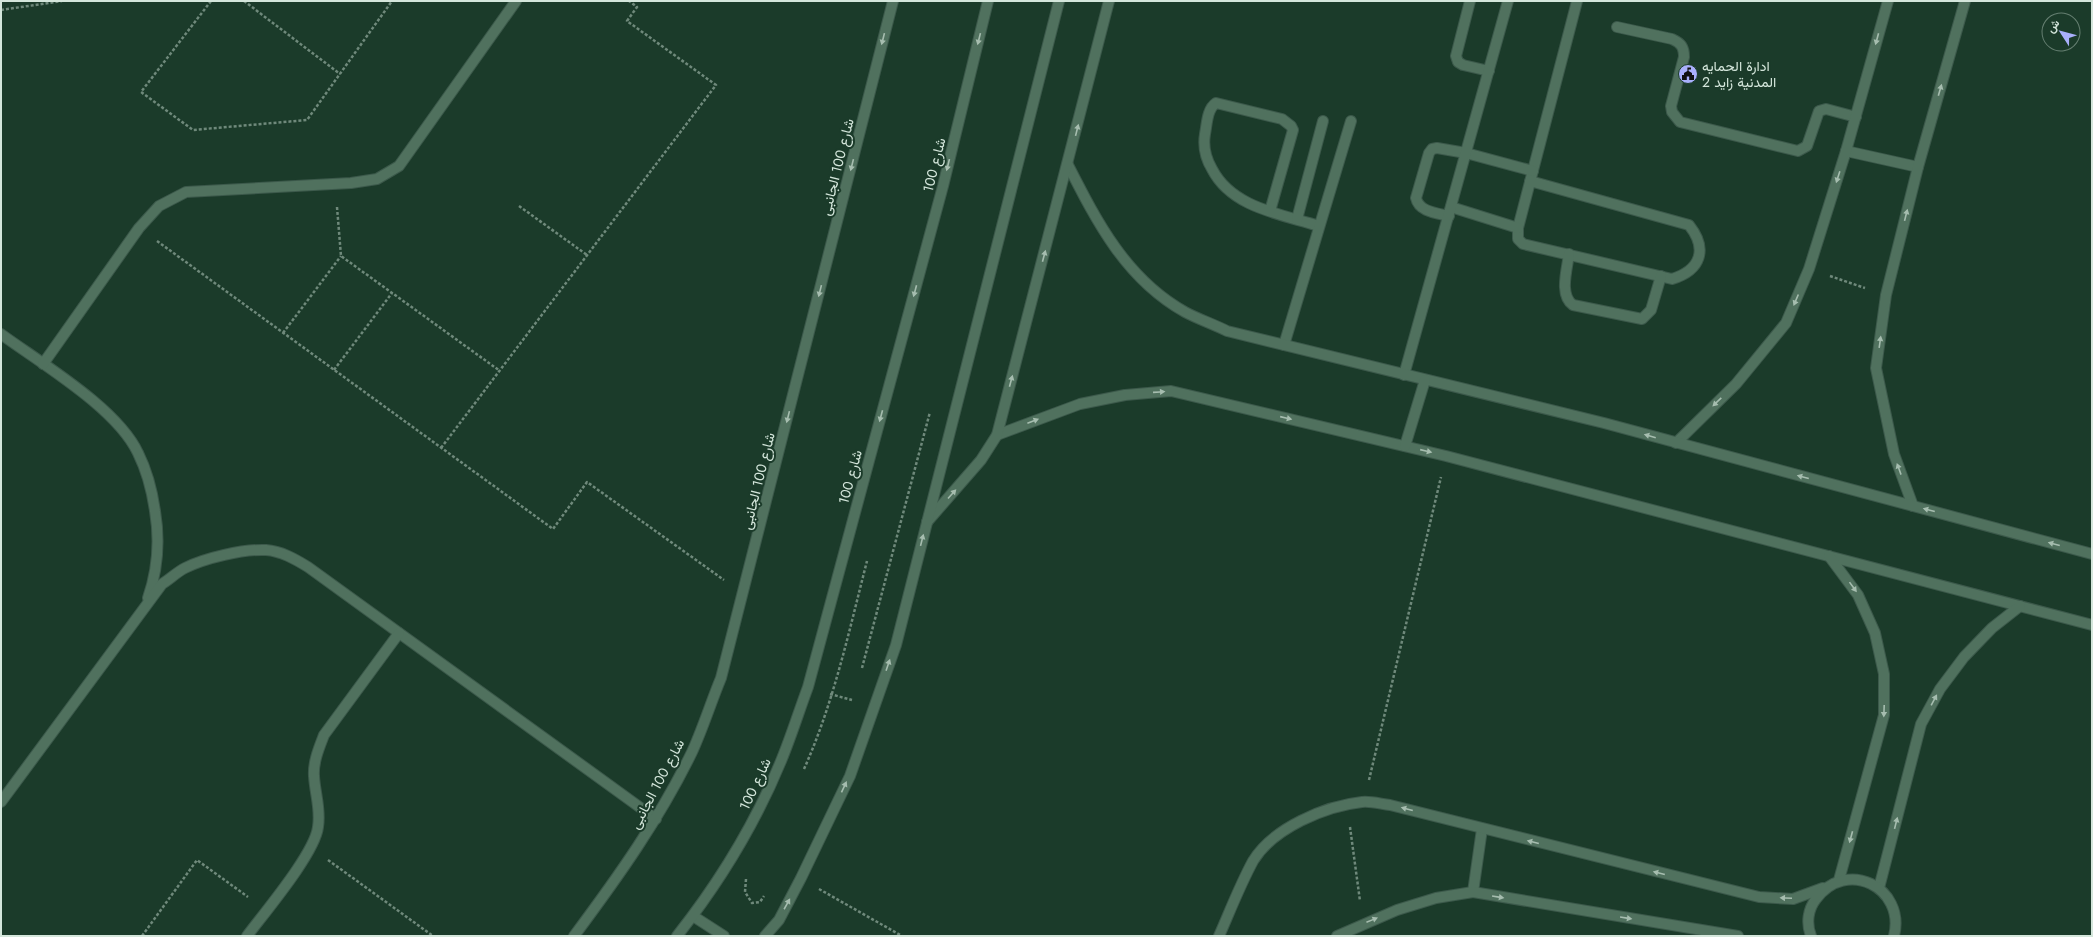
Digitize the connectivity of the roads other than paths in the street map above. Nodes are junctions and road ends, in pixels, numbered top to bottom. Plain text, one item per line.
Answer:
1 (516, 1) edge
2 (893, 1) edge
3 (988, 1) edge
4 (1059, 1) edge
5 (1110, 1) edge
6 (1470, 1) edge
7 (1508, 1) edge
8 (1577, 1) edge
9 (1888, 1) edge
10 (1965, 1) edge
11 (1617, 27) dead end
12 (1489, 71) junction
13 (1856, 117) junction
14 (1323, 121) dead end
15 (1351, 121) dead end
16 (1846, 151) junction
17 (1466, 154) junction
18 (1068, 165) junction
19 (1918, 167) junction
20 (1533, 171) junction
21 (1530, 182) junction
22 (1270, 211) junction
23 (1450, 212) junction
24 (1297, 219) junction
25 (1319, 226) junction
26 (1518, 228) junction
27 (1569, 254) junction
28 (1661, 276) junction
29 (1, 334) edge
30 (1284, 345) junction
31 (43, 364) junction
32 (1404, 375) junction
33 (1425, 380) junction
34 (997, 435) junction
35 (1676, 443) junction
36 (1406, 446) junction
37 (1913, 506) junction
38 (926, 523) junction
39 (2092, 554) edge
40 (1829, 556) junction
41 (145, 605) junction
42 (2020, 606) junction
43 (2092, 625) edge
44 (399, 633) junction
45 (1, 802) edge
46 (656, 819) junction
47 (1482, 829) junction
48 (1839, 880) junction
49 (1823, 888) junction
50 (1879, 888) junction
51 (1473, 892) junction
52 (693, 916) junction
53 (247, 936) edge
54 (574, 936) edge
55 (677, 936) edge
56 (724, 936) edge
57 (765, 936) edge
58 (1219, 936) edge
59 (1336, 936) edge
60 (1738, 936) edge
61 (1811, 936) edge
62 (1894, 936) edge

1 - 31 street
2 -> 46 street, شارع 100 الجانبى
3 -> 52 street, شارع 100
4 - 38 street
18 -> 5 street
6 - 12 street
7 - 12 street
8 - 20 street
9 -> 13 street
19 -> 10 street
11 - 13 street
12 - 17 street
13 - 16 street
14 - 24 street
15 - 25 street
16 - 19 street
16 -> 35 street
17 - 20 street
17 - 23 street
17 - 23 street
18 - 30 street
34 -> 18 street
37 -> 19 street
20 - 21 street
21 - 26 street
21 - 28 street
22 - 22 street
22 - 24 street
23 - 26 street
23 - 32 street
24 - 25 street
25 - 30 street
26 - 27 street
27 - 28 street
27 - 28 street
29 - 31 street
30 - 32 street
31 - 41 street
32 - 33 street
35 -> 33 street
33 - 36 street
34 -> 36 street
38 -> 34 street
37 -> 35 street
36 -> 40 street
39 -> 37 street
57 -> 38 street
40 - 42 street
40 -> 48 street
41 - 44 street
41 - 45 street
42 - 43 street
50 -> 42 street
44 - 46 street
44 - 53 street
46 - 54 street, شارع 100 الجانبى
49 -> 47 street
47 - 51 street
47 -> 58 street
48 - 49 street
48 - 50 street
49 - 61 street
50 - 62 street
59 -> 51 street
51 -> 60 street
52 - 55 street, شارع 100
52 - 56 street

